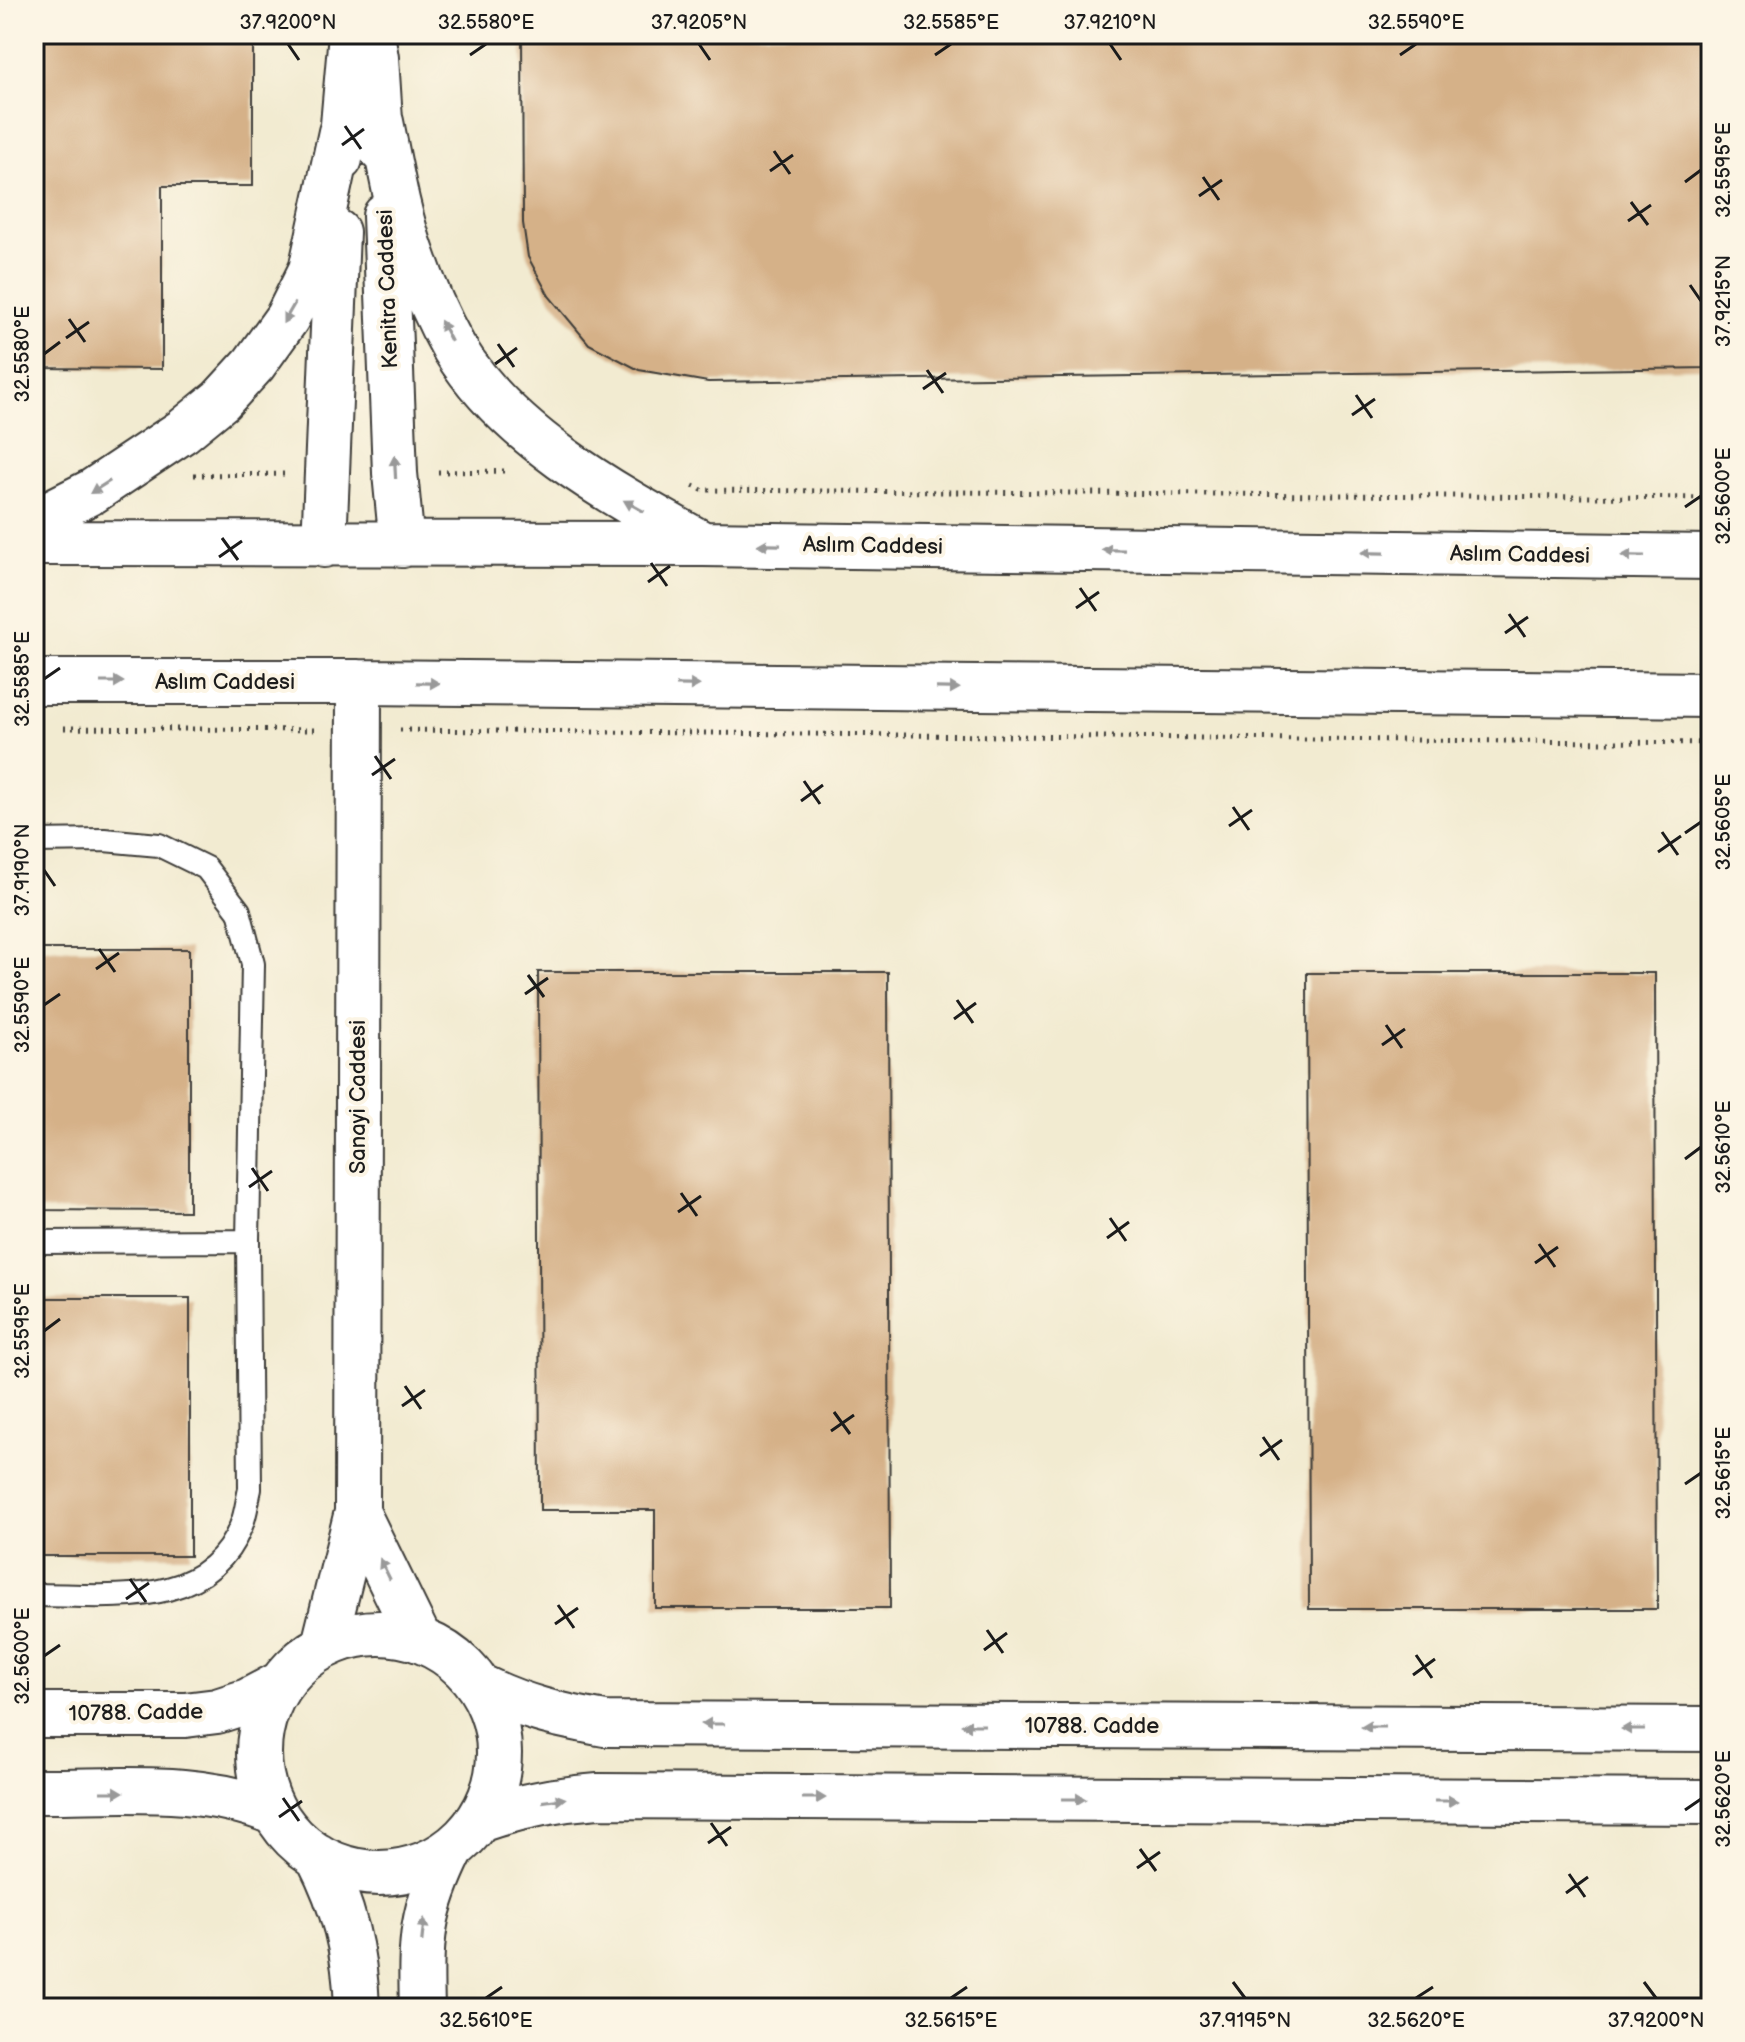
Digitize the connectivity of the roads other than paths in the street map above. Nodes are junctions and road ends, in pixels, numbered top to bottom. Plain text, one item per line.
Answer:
1 (351, 34) edge
2 (372, 34) edge
3 (361, 127) junction
4 (34, 521) edge
5 (34, 543) edge
6 (703, 544) junction
7 (324, 545) junction
8 (402, 545) junction
9 (1711, 557) edge
10 (34, 682) edge
11 (359, 682) junction
12 (1711, 695) edge
13 (34, 841) edge
14 (248, 1241) junction
15 (34, 1242) edge
16 (357, 1512) junction
17 (34, 1595) edge
18 (419, 1639) junction
19 (324, 1645) junction
20 (280, 1684) junction
21 (479, 1686) junction
22 (34, 1715) edge
23 (1711, 1729) edge
24 (34, 1791) edge
25 (1711, 1802) edge
26 (275, 1813) junction
27 (466, 1835) junction
28 (318, 1856) junction
29 (357, 2008) edge
30 (422, 2008) edge

1 - 3 street, Kenitra Caddesi
2 - 3 street, Kenitra Caddesi
3 -> 4 street
6 -> 3 street
3 - 7 street, Kenitra Caddesi
8 -> 3 street, Kenitra Caddesi
5 - 7 street, Aslım Caddesi
6 - 8 street, Aslım Caddesi
9 -> 6 street, Aslım Caddesi
7 - 8 street, Aslım Caddesi
10 -> 11 street, Aslım Caddesi
11 -> 12 street, Aslım Caddesi
11 - 16 street, Sanayi Caddesi
13 - 14 lane
14 - 15 lane
14 - 17 lane
18 -> 16 street, Sanayi Caddesi
16 - 19 street, Sanayi Caddesi
18 - 19 street
18 - 21 street
19 - 20 street
20 - 22 street, 10788. Cadde
20 - 26 street
23 -> 21 street, 10788. Cadde
21 - 27 street
24 -> 26 street
27 -> 25 street
26 - 28 street
27 - 28 street
30 -> 27 street
28 - 29 street

